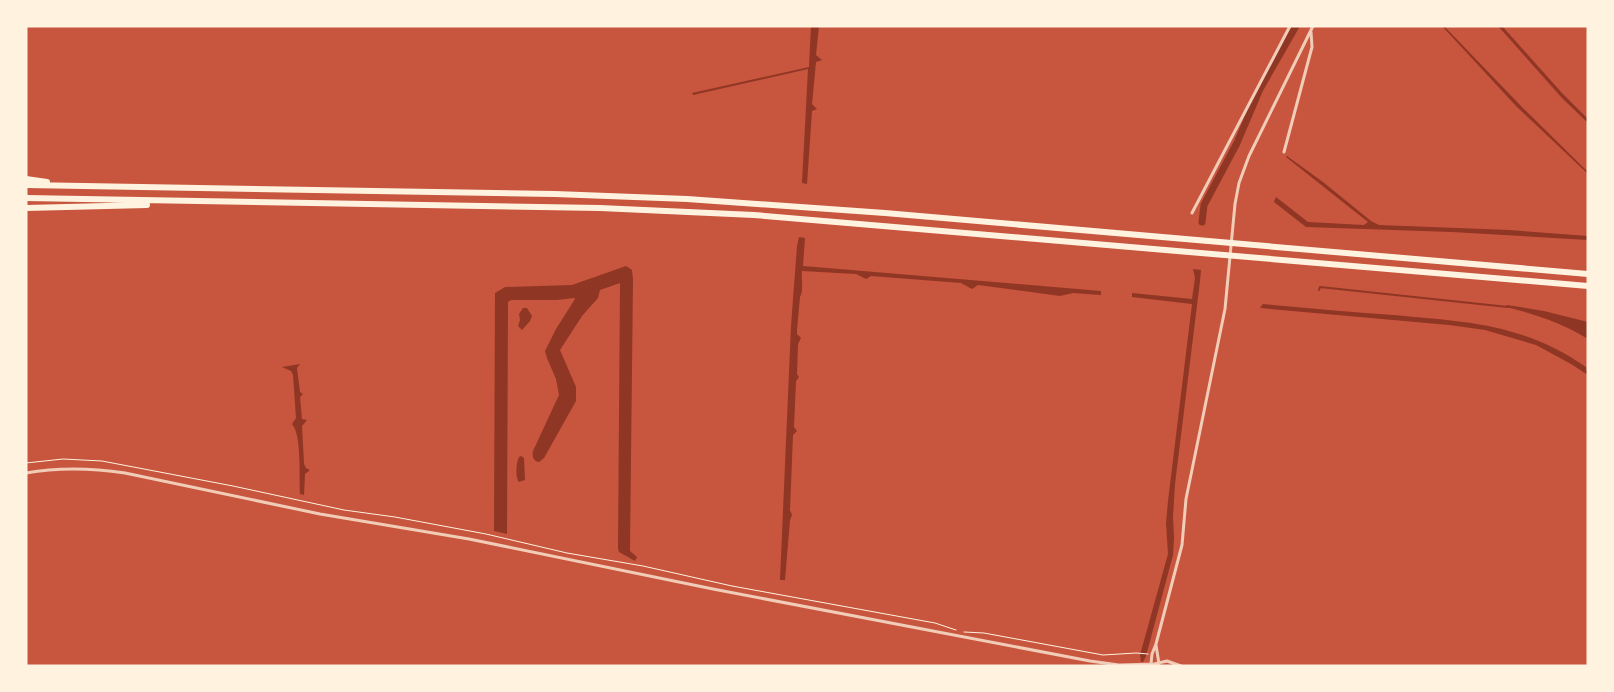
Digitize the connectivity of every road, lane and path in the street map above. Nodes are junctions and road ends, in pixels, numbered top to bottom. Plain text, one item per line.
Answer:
1 (1290, 26) edge
2 (1313, 26) edge
3 (1311, 32) junction
4 (1284, 152) dead end
5 (26, 179) edge
6 (26, 185) edge
7 (76, 186) junction
8 (26, 198) edge
9 (216, 202) junction
10 (26, 208) edge
11 (1192, 213) dead end
12 (1588, 274) edge
13 (1588, 286) edge
14 (26, 463) edge
15 (26, 472) edge
16 (1156, 644) junction
17 (1147, 654) dead end
18 (1150, 664) junction
19 (1159, 664) junction
20 (1137, 665) edge
21 (1164, 666) edge
22 (1181, 666) edge

1 - 11 street
2 - 3 street
3 - 4 street
3 - 16 street
5 - 7 highway
6 - 7 highway
7 - 12 highway
8 - 9 highway
9 - 10 highway
9 - 13 highway
14 - 17 path
15 - 20 street
16 - 18 street
16 - 19 street
18 - 19 street
18 - 20 street
19 - 21 street
19 - 22 street

